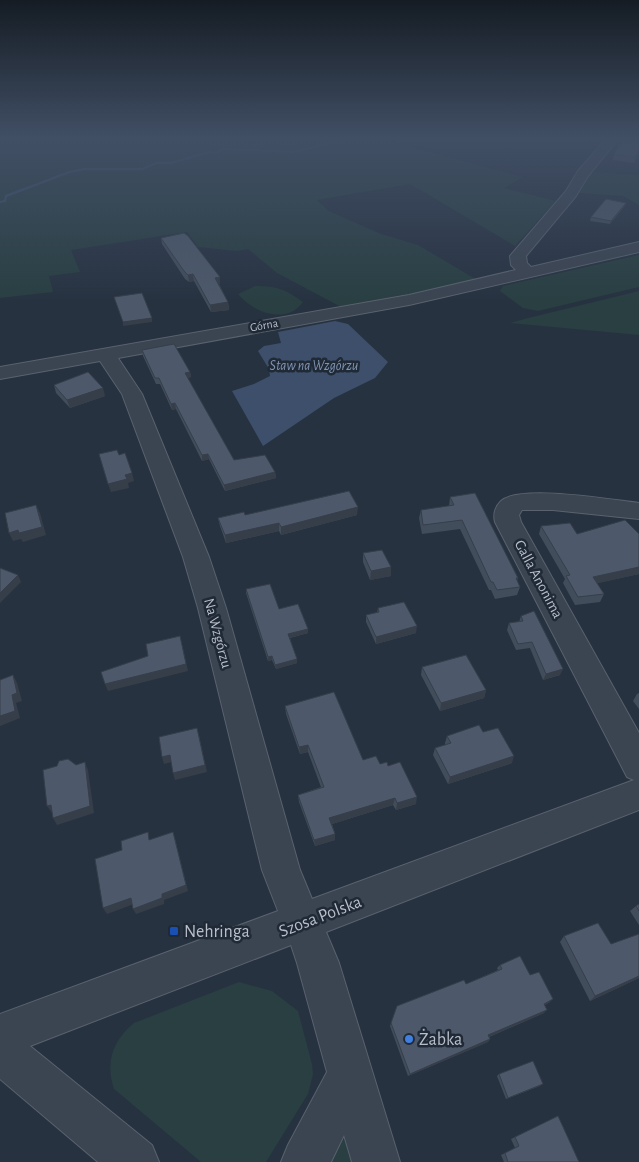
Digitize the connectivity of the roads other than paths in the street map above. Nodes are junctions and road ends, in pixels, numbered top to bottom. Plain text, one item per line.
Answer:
1 (571, 192) edge
2 (639, 247) edge
3 (527, 272) junction
4 (107, 354) junction
5 (0, 372) edge
6 (639, 511) edge
7 (639, 766) edge
8 (639, 794) edge
9 (301, 923) junction
10 (0, 1036) edge
11 (0, 1050) edge
12 (351, 1074) junction
13 (135, 1162) edge
14 (305, 1162) edge
15 (376, 1162) edge

1 - 3 street
2 - 3 street, Górna
3 - 4 street, Górna
4 - 5 street, Górna
4 - 9 street, Na Wzgórzu
6 - 7 street, Galla Anonima
8 - 9 street, Szosa Polska
9 - 10 street, Szosa Polska
9 - 12 street, Na Wzgórzu
11 - 13 street
12 - 14 street
12 - 15 street, Na Wzgórzu

